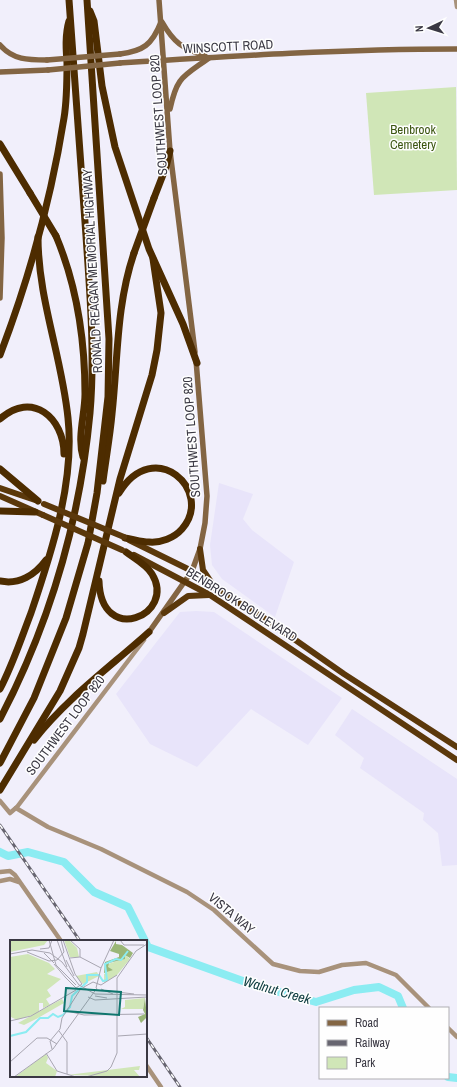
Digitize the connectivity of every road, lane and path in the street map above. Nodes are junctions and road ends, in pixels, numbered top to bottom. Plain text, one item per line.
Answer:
1 (69, 0) edge
2 (159, 0) edge
3 (456, 0) edge
4 (87, 2) edge
5 (457, 7) edge
6 (70, 16) junction
7 (161, 20) junction
8 (0, 45) edge
9 (457, 49) edge
10 (209, 57) junction
11 (165, 60) junction
12 (0, 72) edge
13 (168, 117) junction
14 (0, 144) edge
15 (170, 151) junction
16 (0, 174) edge
17 (38, 237) junction
18 (153, 259) junction
19 (0, 298) edge
20 (0, 355) edge
21 (197, 362) junction
22 (0, 419) edge
23 (84, 461) junction
24 (0, 469) edge
25 (66, 480) junction
26 (0, 488) edge
27 (97, 493) junction
28 (0, 496) edge
29 (115, 498) junction
30 (41, 502) junction
31 (0, 511) edge
32 (35, 512) junction
33 (125, 538) junction
34 (200, 549) junction
35 (124, 551) junction
36 (50, 553) junction
37 (192, 571) junction
38 (98, 573) junction
39 (0, 581) edge
40 (185, 581) junction
41 (222, 593) junction
42 (210, 595) junction
43 (164, 613) junction
44 (149, 632) junction
45 (349, 677) junction
46 (344, 683) junction
47 (0, 689) edge
48 (0, 719) edge
49 (457, 747) edge
50 (22, 754) junction
51 (2, 759) edge
52 (457, 760) edge
53 (0, 789) edge
54 (0, 801) edge
55 (16, 808) junction
56 (0, 872) edge
57 (0, 881) edge
58 (21, 883) junction
59 (60, 940) edge
60 (428, 1007) edge
61 (449, 1029) edge
62 (457, 1037) edge
63 (147, 1066) edge
64 (161, 1087) edge

1 - 6 highway, RONALD REAGAN MEMORIAL HIGHWAY
2 - 7 main road, SOUTHWEST LOOP 820
3 - 5 street
4 - 18 highway
4 - 27 highway, RONALD REAGAN MEMORIAL HIGHWAY
6 - 17 highway
6 - 23 highway, RONALD REAGAN MEMORIAL HIGHWAY
7 - 8 main road, bridge
7 - 10 main road
7 - 11 main road, SOUTHWEST LOOP 820
9 - 10 main road, WINSCOTT ROAD
10 - 11 main road, WINSCOTT ROAD
10 - 13 main road
11 - 12 main road, WINSCOTT ROAD, bridge
11 - 13 main road, SOUTHWEST LOOP 820
13 - 15 main road, SOUTHWEST LOOP 820
14 - 23 highway, bridge
15 - 21 main road, SOUTHWEST LOOP 820
15 - 27 highway, bridge
16 - 19 main road
17 - 20 highway
17 - 25 highway
18 - 21 highway
18 - 29 highway
21 - 34 main road, SOUTHWEST LOOP 820
22 - 25 highway
23 - 48 highway, RONALD REAGAN MEMORIAL HIGHWAY
24 - 30 highway
25 - 36 highway
26 - 30 highway, BENBROOK BOULEVARD
27 - 51 highway, RONALD REAGAN MEMORIAL HIGHWAY
28 - 32 highway, BENBROOK BOULEVARD
29 - 33 highway
29 - 38 highway
30 - 33 highway, BENBROOK BOULEVARD, bridge
31 - 32 highway
32 - 35 highway, BENBROOK BOULEVARD, bridge
33 - 37 highway, BENBROOK BOULEVARD
34 - 37 main road, SOUTHWEST LOOP 820
34 - 41 highway
35 - 38 highway
35 - 40 highway, BENBROOK BOULEVARD
36 - 39 highway
36 - 47 highway
37 - 40 main road, SOUTHWEST LOOP 820
37 - 41 highway, BENBROOK BOULEVARD
38 - 50 highway
40 - 42 highway, BENBROOK BOULEVARD
40 - 43 main road, SOUTHWEST LOOP 820
41 - 45 highway, BENBROOK BOULEVARD
42 - 43 highway
42 - 46 highway, BENBROOK BOULEVARD
43 - 44 main road, SOUTHWEST LOOP 820
44 - 50 highway
44 - 55 street, SOUTHWEST LOOP 820
45 - 46 highway
45 - 49 highway, BENBROOK BOULEVARD
46 - 52 highway, BENBROOK BOULEVARD
50 - 53 highway
54 - 55 street, SOUTHWEST LOOP 820
55 - 60 street, VISTA WAY
56 - 58 street
57 - 58 street
58 - 59 street
61 - 62 street
63 - 64 street

